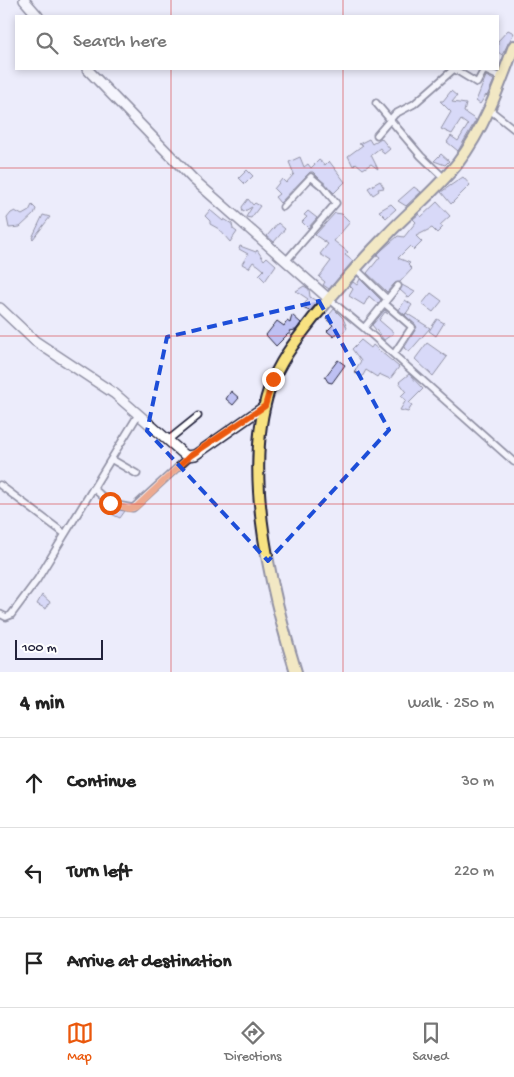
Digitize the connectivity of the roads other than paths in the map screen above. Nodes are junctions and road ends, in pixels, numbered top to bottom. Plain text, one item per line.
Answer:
1 (24, 0) edge
2 (37, 15) edge
3 (514, 46) edge
4 (88, 70) edge
5 (453, 70) edge
6 (456, 70) edge
7 (484, 70) edge
8 (484, 70) edge
9 (502, 78) junction
10 (376, 103) dead end
11 (490, 110) junction
12 (390, 120) junction
13 (514, 129) edge
14 (376, 135) dead end
15 (444, 178) junction
16 (282, 207) dead end
17 (286, 261) junction
18 (356, 269) junction
19 (398, 286) dead end
20 (329, 299) junction
21 (385, 301) junction
22 (0, 308) edge
23 (364, 328) junction
24 (394, 354) junction
25 (265, 406) junction
26 (138, 415) junction
27 (198, 416) dead end
28 (168, 441) junction
29 (190, 456) junction
30 (111, 459) junction
31 (514, 462) edge
32 (137, 474) dead end
33 (0, 485) edge
34 (93, 488) junction
35 (65, 534) junction
36 (0, 614) edge
37 (296, 672) edge

1 - 2 street
3 - 9 main road
4 - 17 street
5 - 12 street
6 - 7 street
8 - 9 street
9 - 11 main road
10 - 12 street
11 - 13 street
11 - 15 main road
12 - 14 street
12 - 15 street
15 - 18 main road
16 - 17 street
17 - 20 street
18 - 20 main road
18 - 21 street
19 - 21 street
20 - 23 street
20 - 25 main road
21 - 23 street
21 - 24 street
22 - 26 street
23 - 24 street
24 - 31 street
25 - 29 street
25 - 37 main road
26 - 28 street
26 - 30 street
27 - 28 street
28 - 29 street
29 - 34 street
30 - 32 street
30 - 34 street
33 - 35 street
34 - 35 street
35 - 36 street

